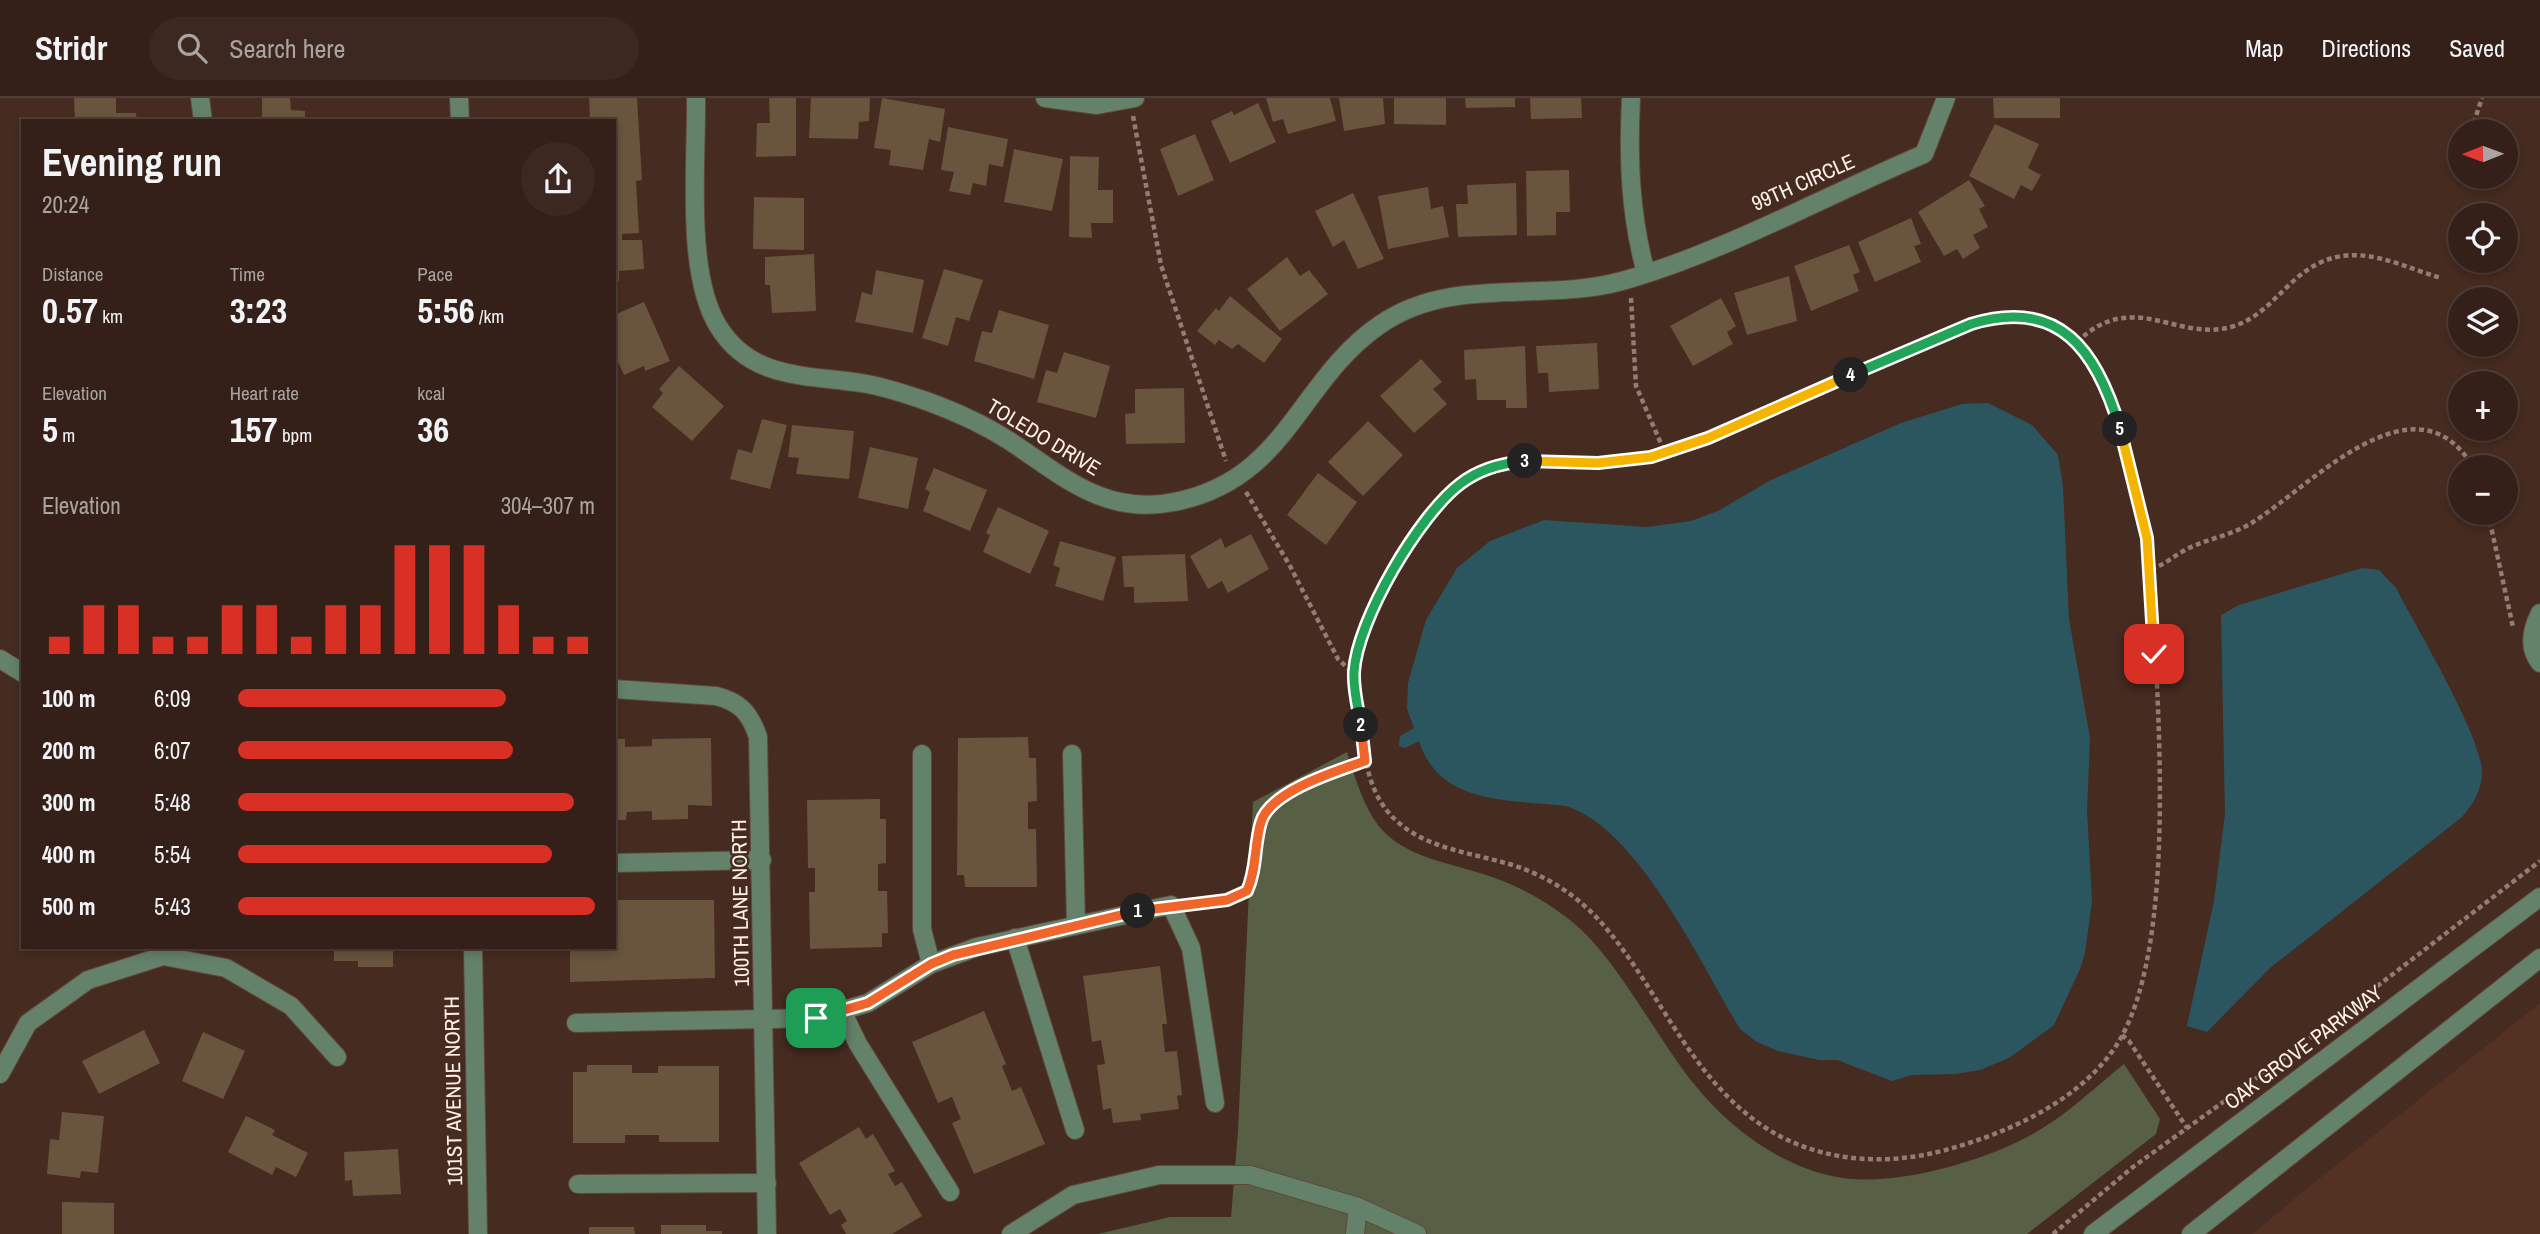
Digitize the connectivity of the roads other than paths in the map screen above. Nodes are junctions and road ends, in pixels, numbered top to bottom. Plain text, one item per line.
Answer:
1 (200, 98) edge
2 (459, 98) edge
3 (696, 98) edge
4 (1045, 98) edge
5 (1135, 98) edge
6 (1631, 98) edge
7 (1946, 98) edge
8 (202, 119) edge
9 (460, 119) edge
10 (1646, 273) junction
11 (2540, 613) edge
12 (0, 659) edge
13 (2540, 663) edge
14 (21, 672) edge
15 (616, 689) edge
16 (922, 754) dead end
17 (1072, 754) dead end
18 (762, 860) junction
19 (616, 863) edge
20 (2540, 897) edge
21 (1076, 925) junction
22 (1015, 938) junction
23 (473, 949) edge
24 (163, 951) edge
25 (2540, 958) edge
26 (931, 964) junction
27 (843, 1013) junction
28 (765, 1020) junction
29 (576, 1023) dead end
30 (5, 1052) edge
31 (337, 1057) dead end
32 (0, 1074) edge
33 (1214, 1103) dead end
34 (1075, 1130) dead end
35 (767, 1183) junction
36 (578, 1184) dead end
37 (950, 1192) dead end
38 (1358, 1207) junction
39 (478, 1234) edge
40 (767, 1234) edge
41 (1012, 1234) edge
42 (1355, 1234) edge
43 (1417, 1234) edge
44 (2094, 1234) edge
45 (2191, 1234) edge

1 - 8 street
2 - 9 street
3 - 10 street, TOLEDO DRIVE
4 - 5 street
6 - 10 street
7 - 10 street, 99TH CIRCLE
11 - 13 street
12 - 14 street
15 - 18 street, 100TH LANE NORTH
16 - 26 street
17 - 21 street
18 - 19 street
18 - 28 street, 100TH LANE NORTH
20 - 44 street, OAK GROVE PARKWAY
21 - 22 street
21 - 33 street
22 - 26 street
22 - 34 street
23 - 39 street, 101ST AVENUE NORTH
24 - 30 street
24 - 31 street
25 - 45 street
26 - 27 street
27 - 28 street
27 - 37 street
28 - 29 street
28 - 35 street, 100TH LANE NORTH
30 - 32 street
35 - 36 street
35 - 40 street, 100TH LANE NORTH
38 - 41 street
38 - 42 street
38 - 43 street

